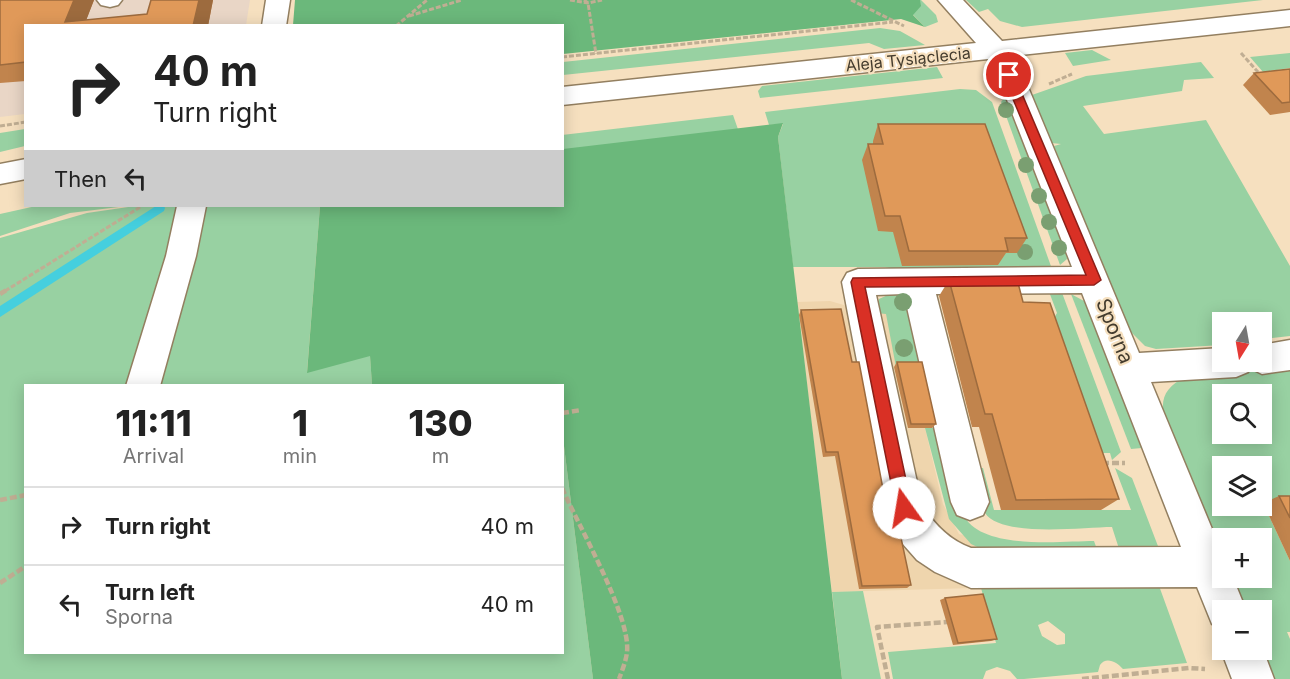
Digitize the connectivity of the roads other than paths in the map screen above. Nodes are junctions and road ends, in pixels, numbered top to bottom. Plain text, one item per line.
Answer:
1 (278, 0) edge
2 (950, 0) edge
3 (1290, 18) edge
4 (274, 24) edge
5 (996, 50) junction
6 (564, 96) edge
7 (24, 169) edge
8 (0, 174) edge
9 (191, 207) edge
10 (1094, 280) junction
11 (917, 282) junction
12 (1290, 355) edge
13 (1272, 358) edge
14 (1212, 363) edge
15 (1130, 368) junction
16 (144, 384) edge
17 (970, 502) dead end
18 (1209, 567) junction
19 (1222, 600) edge
20 (1226, 660) edge
21 (1253, 679) edge

1 - 4 street
2 - 5 street, Sporna
3 - 5 street, Aleja Tysiąclecia
5 - 6 street, Aleja Tysiąclecia
5 - 10 street, Sporna
7 - 8 street
9 - 16 street
10 - 11 street
10 - 15 street, Sporna
11 - 17 street
11 - 18 street
12 - 13 street
14 - 15 street
15 - 18 street, Sporna
18 - 19 street, Sporna
20 - 21 street

